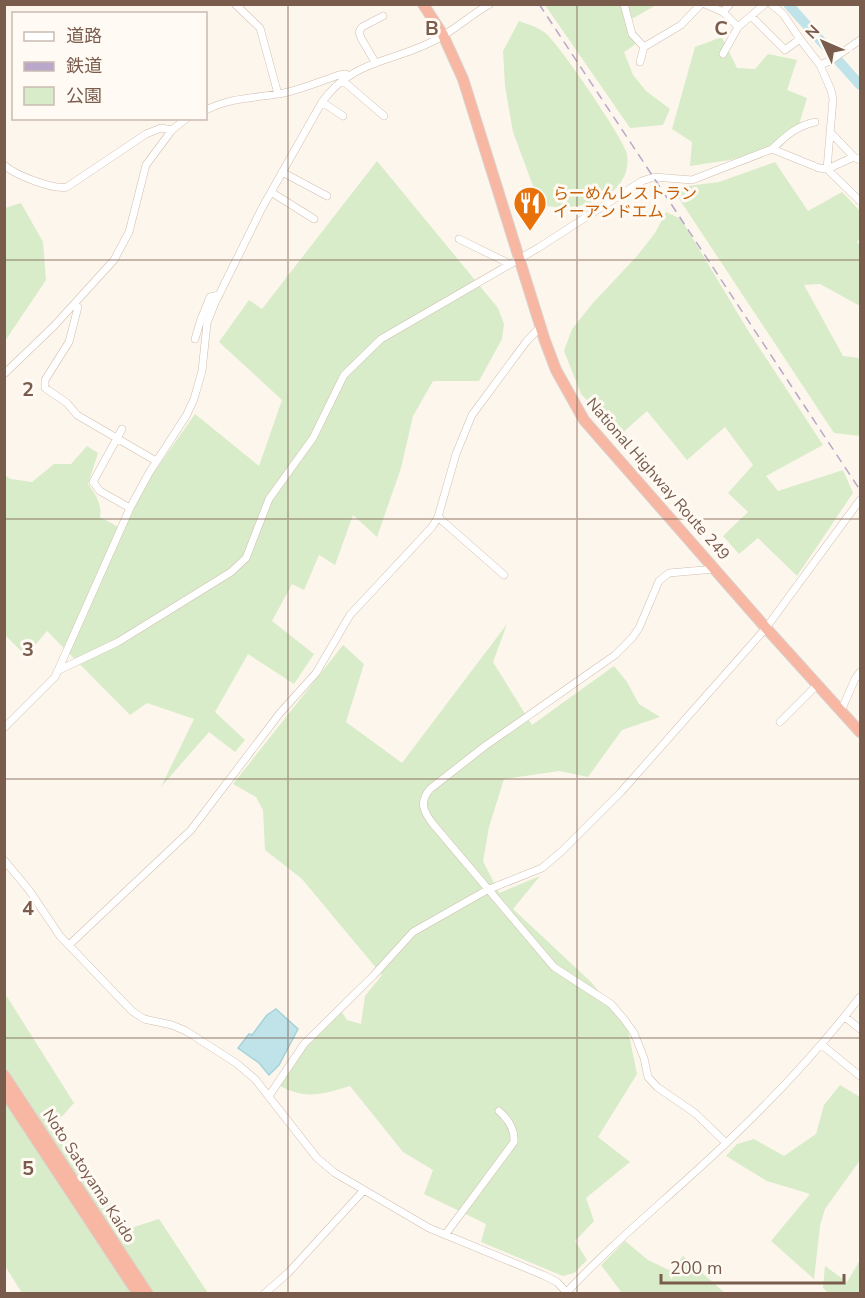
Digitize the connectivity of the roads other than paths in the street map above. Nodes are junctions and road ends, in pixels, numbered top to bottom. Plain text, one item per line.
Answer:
1 (235, 4) edge
2 (423, 4) edge
3 (490, 4) edge
4 (624, 4) edge
5 (703, 4) edge
6 (730, 4) edge
7 (765, 4) edge
8 (771, 4) edge
9 (723, 12) junction
10 (383, 16) dead end
11 (752, 17) junction
12 (738, 27) junction
13 (443, 35) junction
14 (800, 39) junction
15 (861, 40) edge
16 (644, 47) junction
17 (723, 54) dead end
18 (375, 62) junction
19 (640, 62) dead end
20 (820, 65) junction
21 (345, 78) junction
22 (278, 94) junction
23 (322, 102) junction
24 (207, 109) edge
25 (343, 116) dead end
26 (384, 116) dead end
27 (184, 120) edge
28 (815, 122) dead end
29 (172, 130) junction
30 (830, 132) junction
31 (772, 149) junction
32 (857, 158) edge
33 (4, 165) edge
34 (827, 169) junction
35 (282, 172) junction
36 (271, 192) junction
37 (327, 196) dead end
38 (861, 201) edge
39 (314, 219) dead end
40 (459, 239) dead end
41 (515, 261) junction
42 (219, 295) junction
43 (75, 304) junction
44 (541, 326) junction
45 (195, 339) dead end
46 (4, 374) edge
47 (122, 429) dead end
48 (117, 439) junction
49 (156, 461) junction
50 (861, 500) edge
51 (130, 508) junction
52 (438, 517) junction
53 (715, 569) junction
54 (504, 575) dead end
55 (766, 628) junction
56 (57, 671) junction
57 (861, 672) edge
58 (818, 684) junction
59 (841, 711) junction
60 (780, 722) dead end
61 (4, 728) edge
62 (861, 732) edge
63 (4, 860) edge
64 (487, 890) junction
65 (69, 945) junction
66 (861, 997) edge
67 (845, 1017) junction
68 (861, 1029) edge
69 (822, 1045) junction
70 (4, 1075) edge
71 (860, 1076) edge
72 (4, 1091) edge
73 (269, 1096) junction
74 (499, 1111) dead end
75 (726, 1143) junction
76 (364, 1190) junction
77 (445, 1235) junction
78 (138, 1293) edge
79 (148, 1293) edge
80 (264, 1293) edge
81 (566, 1293) edge

1 - 22 street
2 - 13 highway, National Highway Route 249
3 - 13 street
4 - 16 street
5 - 9 street
5 - 16 street
6 - 9 street
7 - 11 street
8 - 14 street
9 - 12 street
10 - 18 street
11 - 12 street
11 - 14 street
12 - 17 street
13 - 18 street
13 - 41 highway, National Highway Route 249
14 - 20 street
15 - 20 street
16 - 19 street
18 - 21 street
20 - 30 street
21 - 22 street
21 - 23 street
21 - 26 street
22 - 24 street
23 - 25 street
23 - 35 street
27 - 29 street
28 - 31 street
29 - 33 street
29 - 43 street
30 - 32 street
30 - 34 street
31 - 34 street
31 - 41 street
32 - 34 street
34 - 38 street
35 - 36 street
35 - 37 street
36 - 39 street
36 - 42 street
40 - 41 street
41 - 44 highway, National Highway Route 249
41 - 56 street
42 - 45 street
42 - 49 street
43 - 46 street
43 - 48 street
44 - 52 street
44 - 53 highway, National Highway Route 249
47 - 48 street
48 - 49 street
48 - 51 street
49 - 51 street
50 - 55 street
51 - 56 street
52 - 54 street
52 - 65 street
53 - 55 highway, National Highway Route 249
53 - 64 street
55 - 58 highway, National Highway Route 249
55 - 64 street
56 - 61 street
57 - 59 street
58 - 59 highway, National Highway Route 249
58 - 60 street
59 - 62 highway, National Highway Route 249
63 - 65 street
64 - 73 street
64 - 75 street
65 - 73 street
66 - 67 street
67 - 68 street
67 - 69 street
69 - 71 street
69 - 75 street
70 - 79 highway, Noto Satoyama Kaido
72 - 78 highway, Noto Satoyama Kaido
73 - 76 street
74 - 77 street
75 - 81 street
76 - 77 street
76 - 80 street
77 - 81 street

